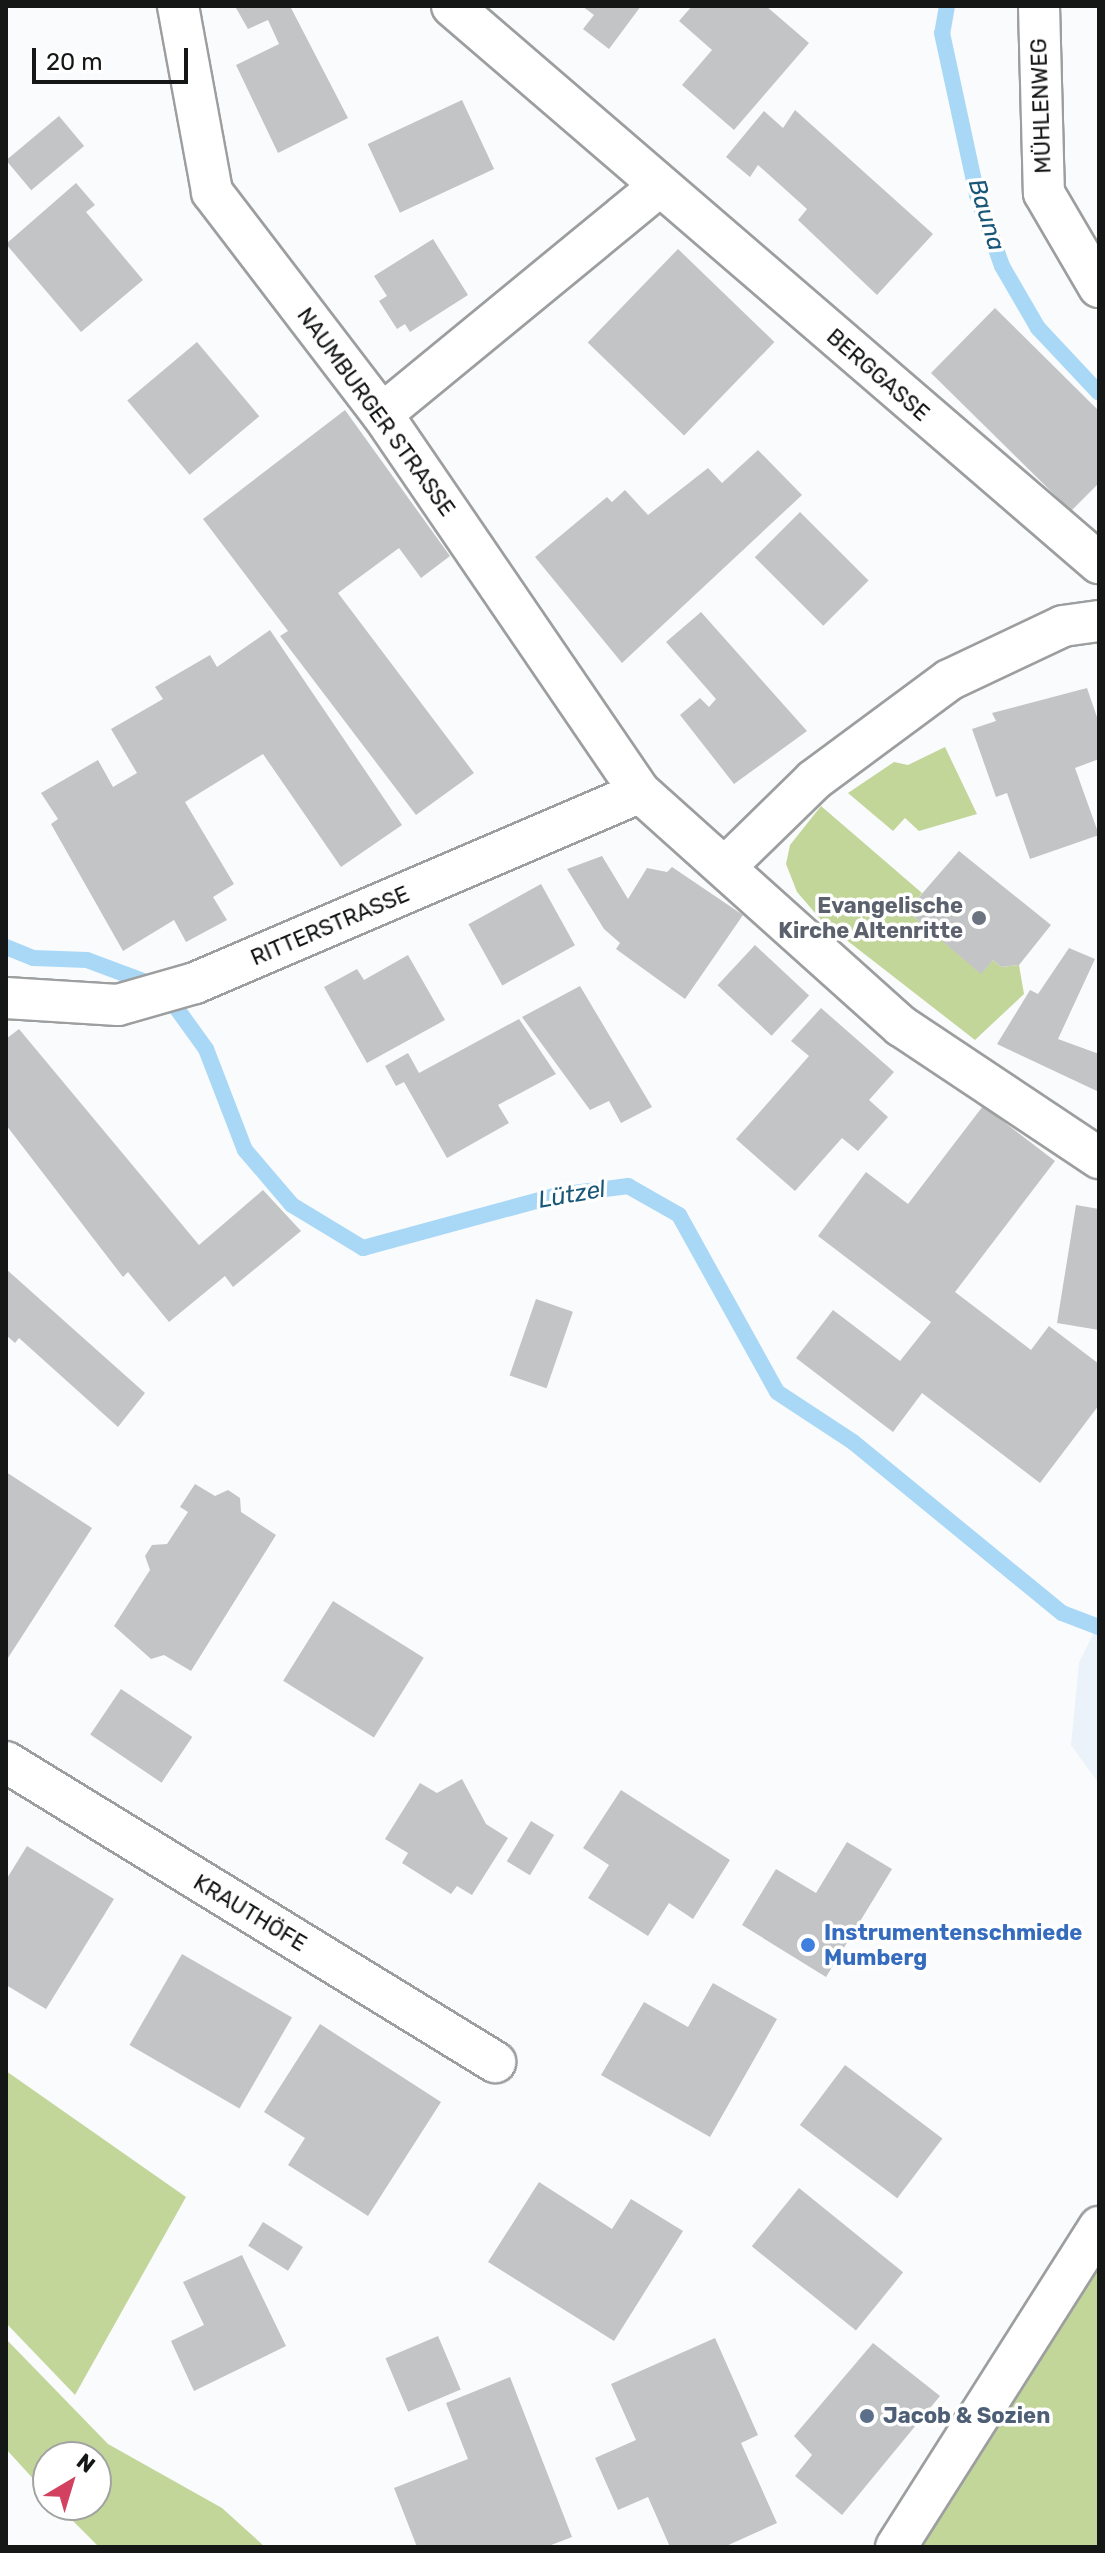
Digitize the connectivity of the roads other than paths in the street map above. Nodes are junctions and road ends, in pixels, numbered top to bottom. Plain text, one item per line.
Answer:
1 (178, 6) edge
2 (452, 6) edge
3 (1039, 6) edge
4 (658, 187) junction
5 (1099, 287) edge
6 (382, 414) junction
7 (1099, 563) edge
8 (1099, 621) edge
9 (640, 792) junction
10 (725, 867) junction
11 (6, 998) edge
12 (1099, 1158) edge
13 (6, 1762) edge
14 (495, 2062) dead end
15 (1099, 2227) edge
16 (896, 2547) edge

1 - 6 street, NAUMBURGER STRASSE
2 - 4 street, BERGGASSE
3 - 5 street, MÜHLENWEG
4 - 6 street
4 - 7 street, BERGGASSE
6 - 9 street, NAUMBURGER STRASSE
8 - 10 street
9 - 10 street, NAUMBURGER STRASSE
9 - 11 street, RITTERSTRASSE
10 - 12 street, NAUMBURGER STRASSE
13 - 14 street, KRAUTHÖFE
15 - 16 street

